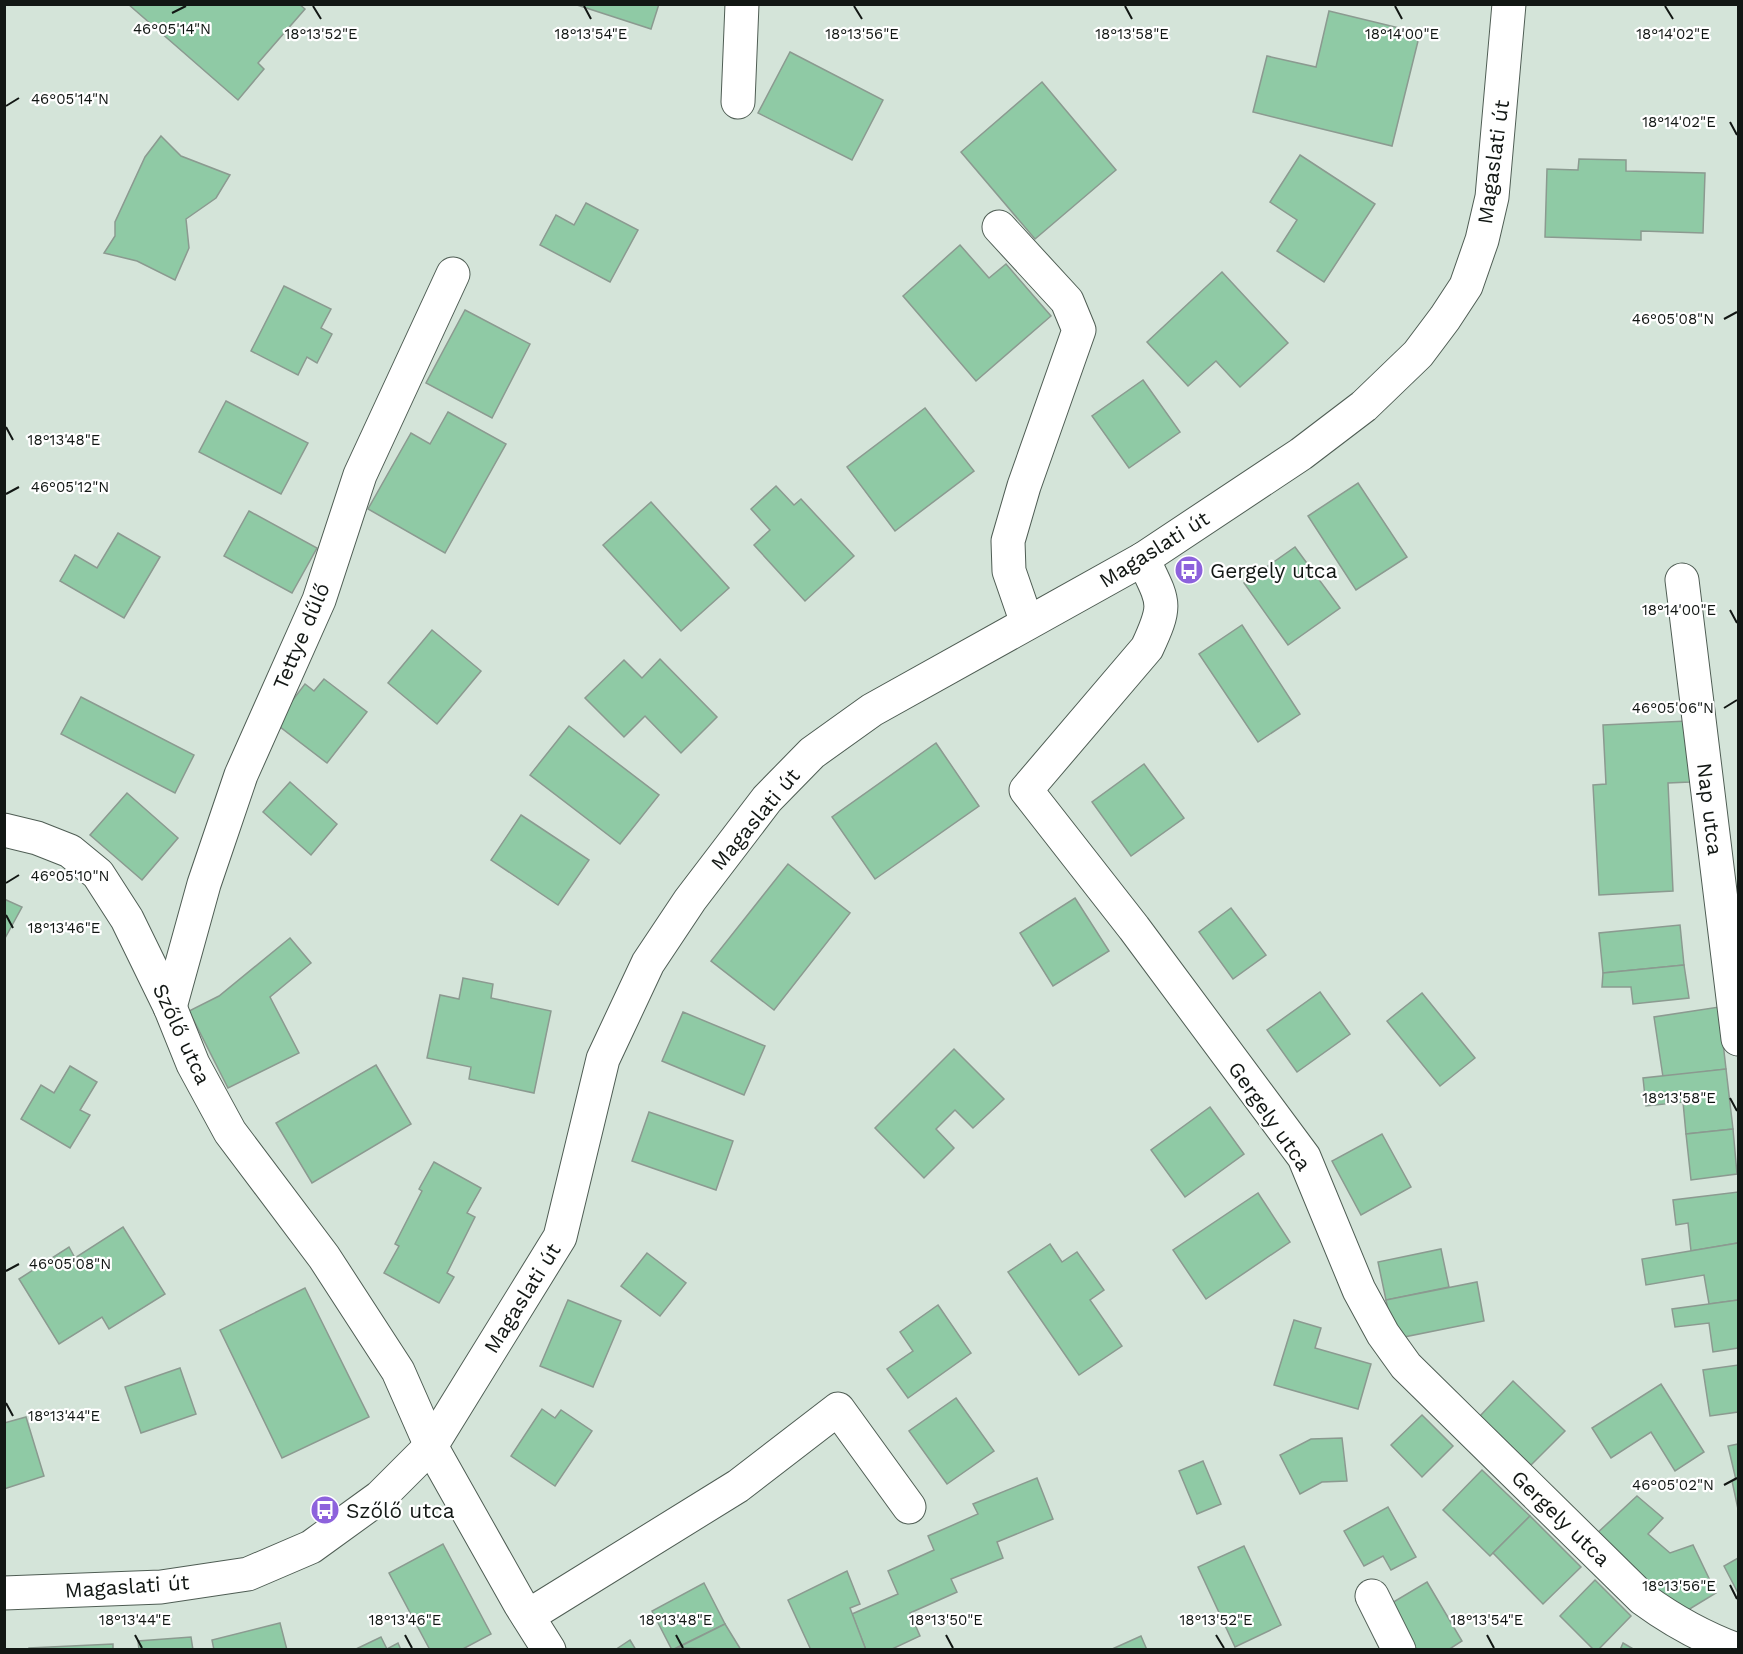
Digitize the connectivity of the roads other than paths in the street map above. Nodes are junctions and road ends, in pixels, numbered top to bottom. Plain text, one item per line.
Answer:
1 (742, 4) edge
2 (1509, 4) edge
3 (738, 102) dead end
4 (999, 227) dead end
5 (453, 274) dead end
6 (1143, 559) junction
7 (1682, 580) dead end
8 (1027, 622) junction
9 (4, 830) edge
10 (170, 1007) junction
11 (1738, 1039) edge
12 (431, 1446) junction
13 (909, 1507) dead end
14 (4, 1593) edge
15 (1371, 1596) dead end
16 (528, 1616) junction
17 (549, 1650) edge
18 (1399, 1650) edge
19 (1737, 1650) edge

1 - 3 street
2 - 6 street, Magaslati út
4 - 8 street
5 - 10 street, Tettye dűlő
6 - 8 street, Magaslati út
6 - 19 street, Gergely utca
7 - 11 street, Nap utca
8 - 12 street, Magaslati út
9 - 10 street, Szőlő utca
10 - 12 street, Szőlő utca
12 - 14 street, Magaslati út
12 - 16 street, Szőlő utca
13 - 16 street
15 - 18 street
16 - 17 street, Szőlő utca

